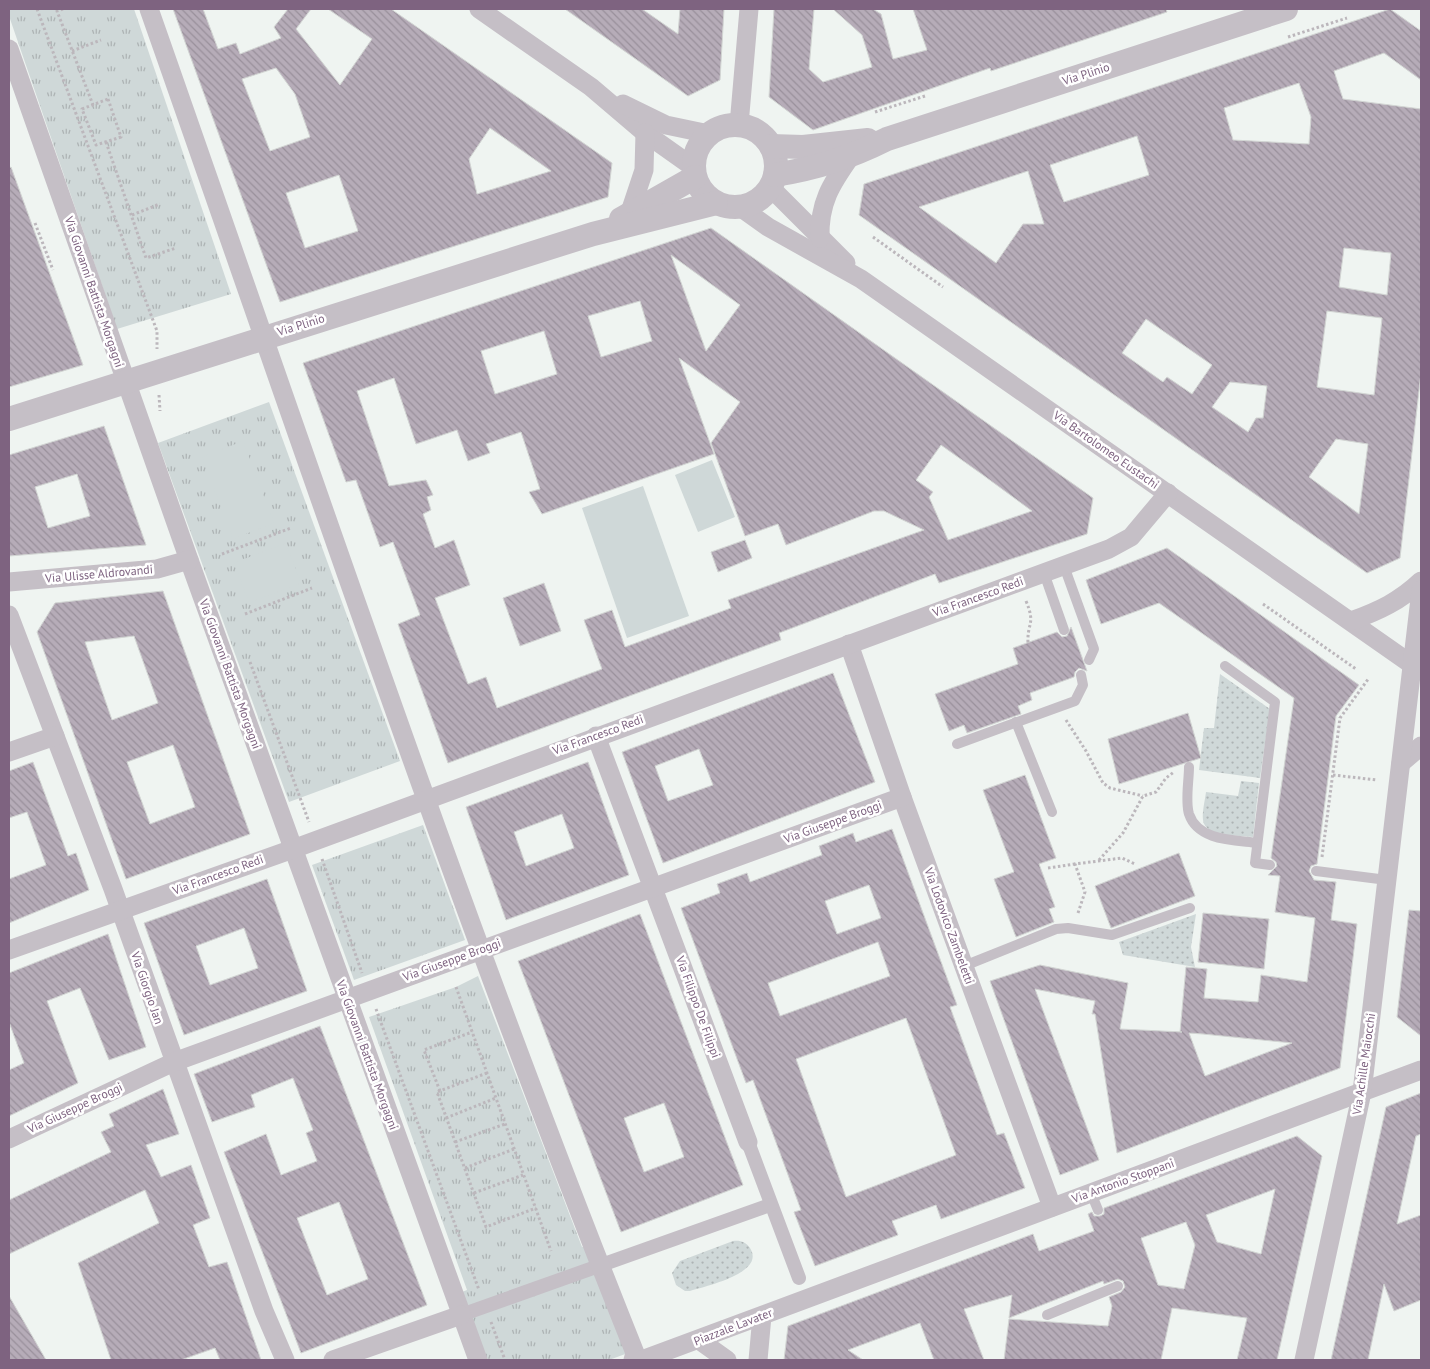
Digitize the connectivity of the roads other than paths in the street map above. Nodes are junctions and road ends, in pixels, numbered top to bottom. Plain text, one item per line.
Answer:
1 (149, 9) edge
2 (479, 9) edge
3 (749, 9) edge
4 (1286, 9) edge
5 (9, 49) edge
6 (591, 87) junction
7 (739, 125) junction
8 (645, 133) junction
9 (709, 134) junction
10 (887, 139) junction
11 (771, 146) junction
12 (852, 156) junction
13 (694, 172) junction
14 (772, 181) junction
15 (716, 203) junction
16 (740, 207) junction
17 (629, 215) junction
18 (593, 234) junction
19 (820, 238) junction
20 (861, 278) junction
21 (264, 337) junction
22 (126, 381) junction
23 (9, 419) edge
24 (1168, 493) junction
25 (189, 560) junction
26 (1064, 566) junction
27 (1044, 573) junction
28 (1421, 581) edge
29 (9, 582) edge
30 (1421, 590) edge
31 (9, 616) edge
32 (1351, 621) junction
33 (1064, 630) dead end
34 (849, 644) junction
35 (1089, 660) dead end
36 (1418, 665) edge
37 (1224, 666) dead end
38 (1081, 675) dead end
39 (1016, 722) junction
40 (55, 736) junction
41 (596, 736) junction
42 (957, 744) dead end
43 (1421, 746) edge
44 (9, 752) edge
45 (1401, 763) junction
46 (1189, 770) road end
47 (902, 797) junction
48 (427, 799) junction
49 (1052, 812) dead end
50 (1257, 843) junction
51 (293, 848) junction
52 (1270, 865) dead end
53 (1318, 871) road end
54 (1387, 880) junction
55 (653, 887) junction
56 (1190, 908) dead end
57 (120, 910) junction
58 (482, 949) junction
59 (9, 950) edge
60 (964, 966) junction
61 (347, 998) junction
62 (174, 1062) junction
63 (1421, 1070) edge
64 (1362, 1092) junction
65 (9, 1139) edge
66 (748, 1142) joint
67 (770, 1205) junction
68 (1052, 1207) junction
69 (602, 1266) junction
70 (799, 1278) dead end
71 (1118, 1286) dead end
72 (824, 1292) joint
73 (1047, 1314) dead end
74 (461, 1315) junction
75 (762, 1316) junction
76 (699, 1340) junction
77 (285, 1360) edge
78 (333, 1360) edge
79 (478, 1360) edge
80 (633, 1360) edge
81 (642, 1360) edge
82 (727, 1360) edge
83 (758, 1360) edge
84 (1304, 1360) edge

1 - 21 street
2 - 6 street
3 - 7 street
4 - 10 street, Via Plinio
5 - 22 street, Via Giovanni Battista Morgagni
6 - 8 street
6 - 9 street
7 - 9 street
7 - 11 street
8 - 13 street
8 - 17 street
9 - 13 street
10 - 11 street, Via Plinio
10 - 12 street, Via Plinio
11 - 14 street
12 - 14 street, Via Plinio
12 - 19 street
13 - 15 street
13 - 17 street, Via Plinio
14 - 16 street
14 - 19 street, Via Bartolomeo Eustachi
15 - 16 street, Via Bartolomeo Eustachi
15 - 18 street, Via Plinio
16 - 20 street, Via Bartolomeo Eustachi
17 - 18 street, Via Plinio
18 - 21 street, Via Plinio
19 - 20 street, Via Bartolomeo Eustachi
20 - 24 street, Via Bartolomeo Eustachi
21 - 22 street, Via Plinio
21 - 48 street
22 - 23 street, Via Plinio
22 - 25 street, Via Giovanni Battista Morgagni
24 - 26 street, Via Francesco Redi
24 - 32 street, Via Bartolomeo Eustachi
25 - 29 street, Via Ulisse Aldrovandi
25 - 51 street, Via Giovanni Battista Morgagni
26 - 27 street, Via Francesco Redi
26 - 35 lane
27 - 33 lane
27 - 34 street, Via Francesco Redi
28 - 32 street
30 - 36 street, Via Achille Maiocchi
31 - 40 street, Via Giorgio Jan
32 - 36 street, Via Bartolomeo Eustachi
34 - 41 street, Via Francesco Redi
34 - 47 street, Via Lodovico Zambeletti
36 - 45 street, Via Achille Maiocchi
37 - 50 lane
38 - 39 lane
39 - 42 lane
39 - 49 lane
40 - 44 street
40 - 57 street, Via Giorgio Jan
41 - 48 street, Via Francesco Redi
41 - 55 street, Via Filippo De Filippi
43 - 45 street
45 - 54 street, Via Achille Maiocchi
46 - 50 lane
47 - 55 street, Via Giuseppe Broggi
47 - 60 street, Via Lodovico Zambeletti
48 - 51 street, Via Francesco Redi
48 - 58 street
50 - 52 lane
51 - 57 street, Via Francesco Redi
51 - 61 street, Via Giovanni Battista Morgagni
53 - 54 lane
54 - 64 street, Via Achille Maiocchi
55 - 58 street, Via Giuseppe Broggi
55 - 66 street, Via Filippo De Filippi
56 - 60 lane
57 - 59 street, Via Francesco Redi
57 - 62 street, Via Giorgio Jan
58 - 61 street, Via Giuseppe Broggi
58 - 69 street
60 - 68 street, Via Lodovico Zambeletti
61 - 62 street, Via Giuseppe Broggi
61 - 74 street, Via Giovanni Battista Morgagni
62 - 65 street, Via Giuseppe Broggi
62 - 77 street, Via Giorgio Jan
63 - 64 street, Via Antonio Stoppani
64 - 68 street, Via Antonio Stoppani
64 - 84 street, Via Achille Maiocchi
66 - 67 street, Via Filippo De Filippi
67 - 69 street
67 - 70 street, Via Filippo De Filippi
68 - 72 street, Via Antonio Stoppani
69 - 74 street
69 - 80 street
71 - 73 lane
72 - 75 street, Piazzale Lavater
74 - 78 street
74 - 79 street
75 - 76 street, Piazzale Lavater
75 - 83 street
76 - 81 street, Piazzale Lavater
76 - 82 street

